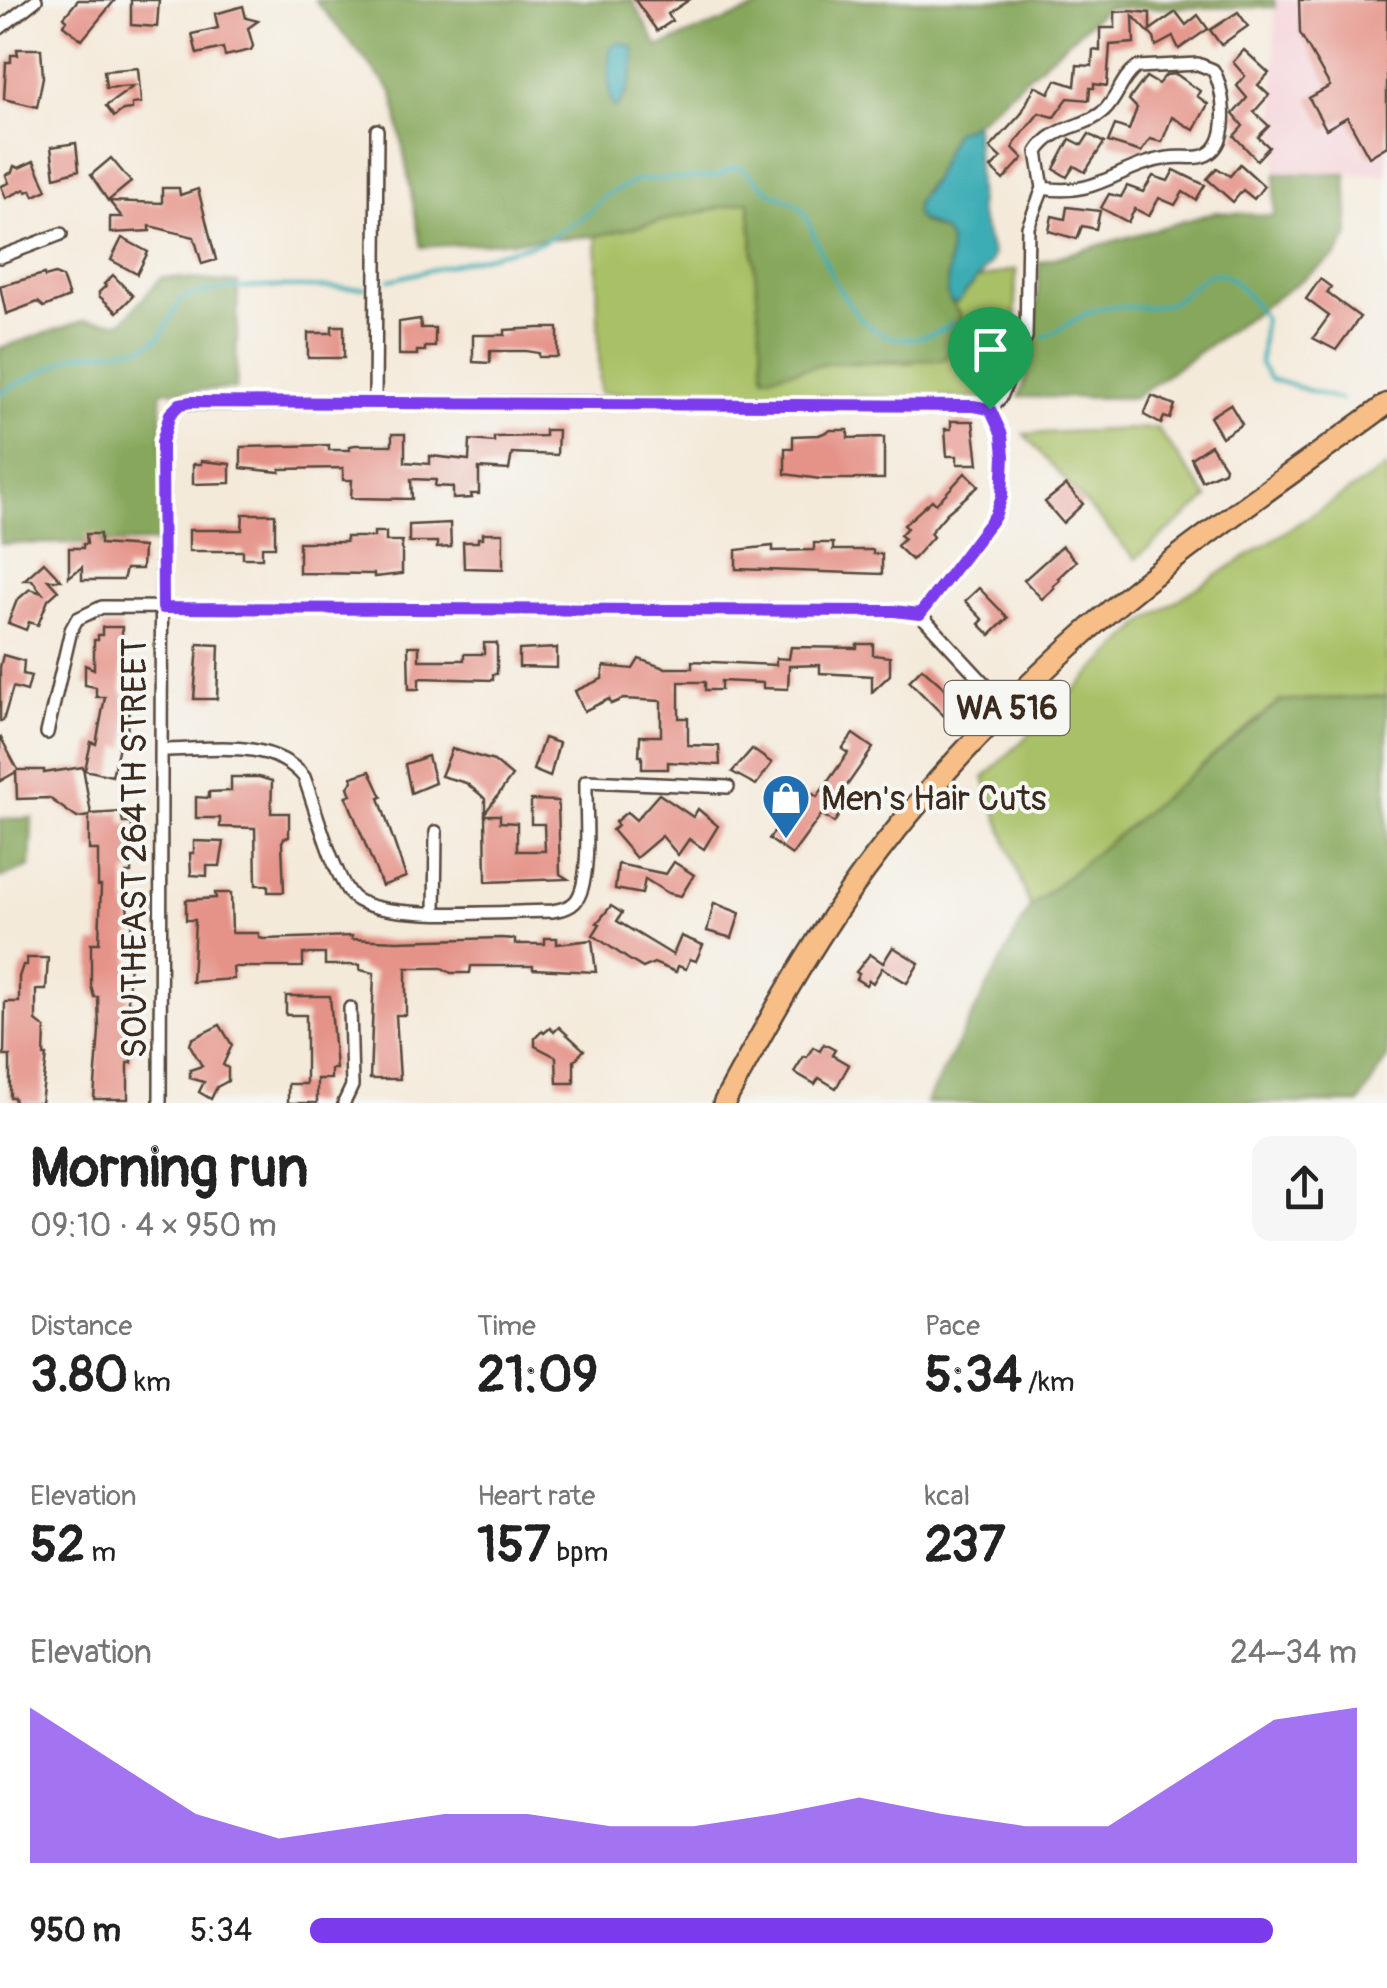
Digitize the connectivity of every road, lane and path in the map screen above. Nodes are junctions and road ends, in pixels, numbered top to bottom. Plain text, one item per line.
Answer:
1 (36, 0) edge
2 (0, 28) edge
3 (376, 130) dead end
4 (1043, 188) junction
5 (61, 234) dead end
6 (0, 257) edge
7 (375, 402) junction
8 (1387, 404) edge
9 (990, 409) junction
10 (163, 608) junction
11 (920, 614) junction
12 (1007, 708) junction
13 (47, 733) dead end
14 (162, 750) junction
15 (728, 788) dead end
16 (436, 832) dead end
17 (434, 912) junction
18 (350, 1008) dead end
19 (160, 1103) edge
20 (344, 1103) edge
21 (724, 1103) edge

1 - 2 street
3 - 7 street
4 - 4 street
4 - 9 street
5 - 6 street
7 - 9 street
7 - 10 street, SOUTHEAST 264TH STREET
8 - 12 main road, WA 516
9 - 11 street
10 - 11 street
10 - 13 street
10 - 14 street, SOUTHEAST 264TH STREET
11 - 12 street
12 - 21 main road, WA 516
14 - 17 street
14 - 19 street, SOUTHEAST 264TH STREET
15 - 17 street
16 - 17 street
18 - 20 street

